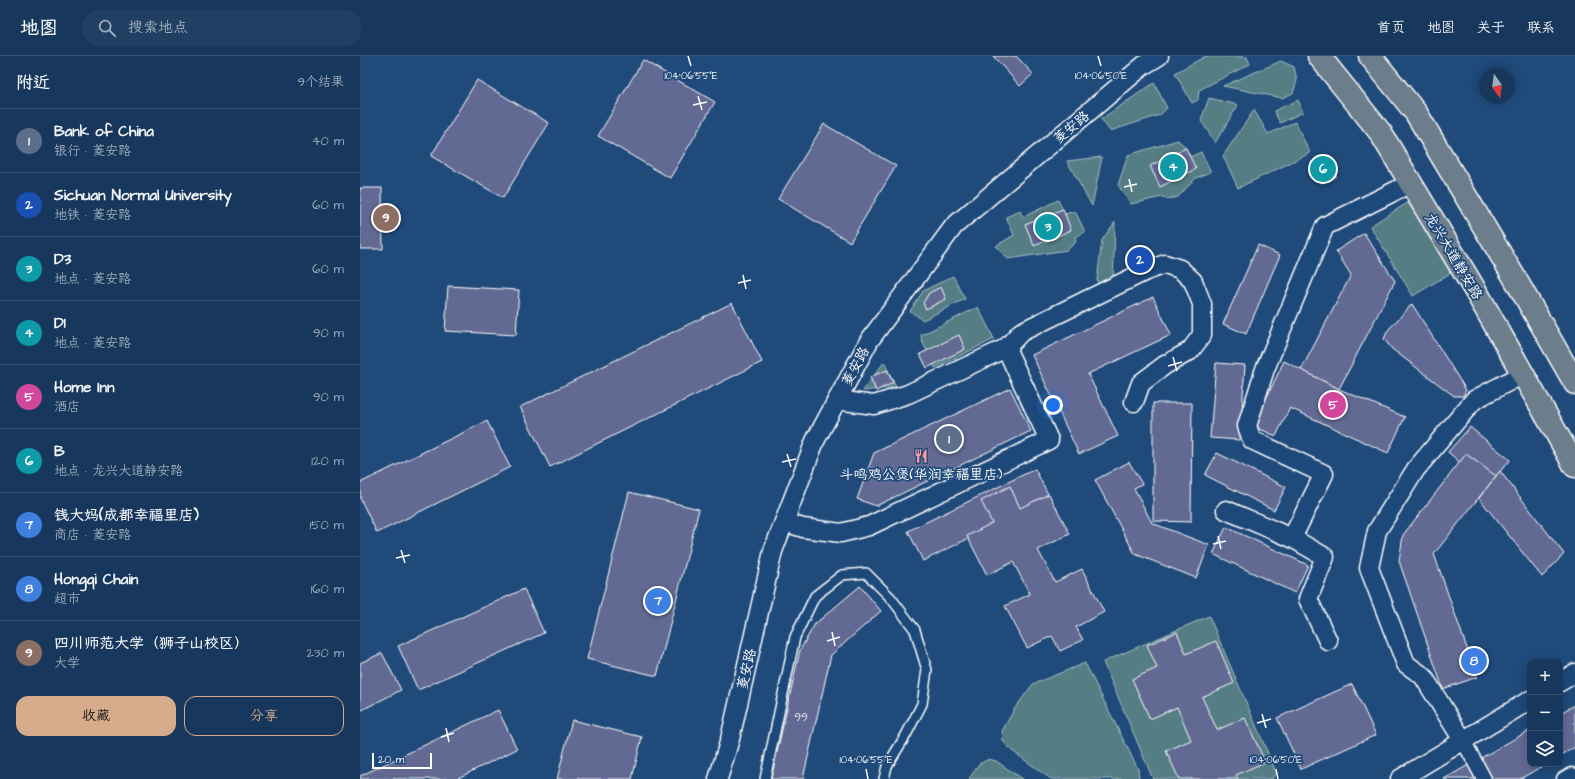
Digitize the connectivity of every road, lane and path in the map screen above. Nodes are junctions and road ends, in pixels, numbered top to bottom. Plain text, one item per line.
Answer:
1 (1159, 56) edge
2 (1319, 56) edge
3 (1370, 56) edge
4 (1410, 183) junction
5 (1006, 348) junction
6 (1522, 374) junction
7 (1575, 383) edge
8 (837, 400) junction
9 (1134, 402) dead end
10 (1575, 466) edge
11 (1226, 510) dead end
12 (784, 522) junction
13 (1292, 538) junction
14 (1328, 641) dead end
15 (1575, 673) edge
16 (1563, 680) edge
17 (1527, 702) edge
18 (1464, 742) junction
19 (718, 779) edge
20 (765, 779) edge
21 (884, 779) edge
22 (1400, 779) edge
23 (1484, 779) edge

1 - 8 street, 菱安路
2 - 4 main road, 龙兴大道静安路
3 - 7 main road
4 - 6 main road, 龙兴大道静安路
4 - 13 street
5 - 8 street
5 - 9 street
5 - 12 street
6 - 10 main road, 龙兴大道静安路
6 - 18 street
8 - 12 street, 菱安路
11 - 13 street
12 - 19 street, 菱安路
13 - 14 street
15 - 16 street
17 - 18 street
18 - 22 street
18 - 23 street
20 - 21 lane

